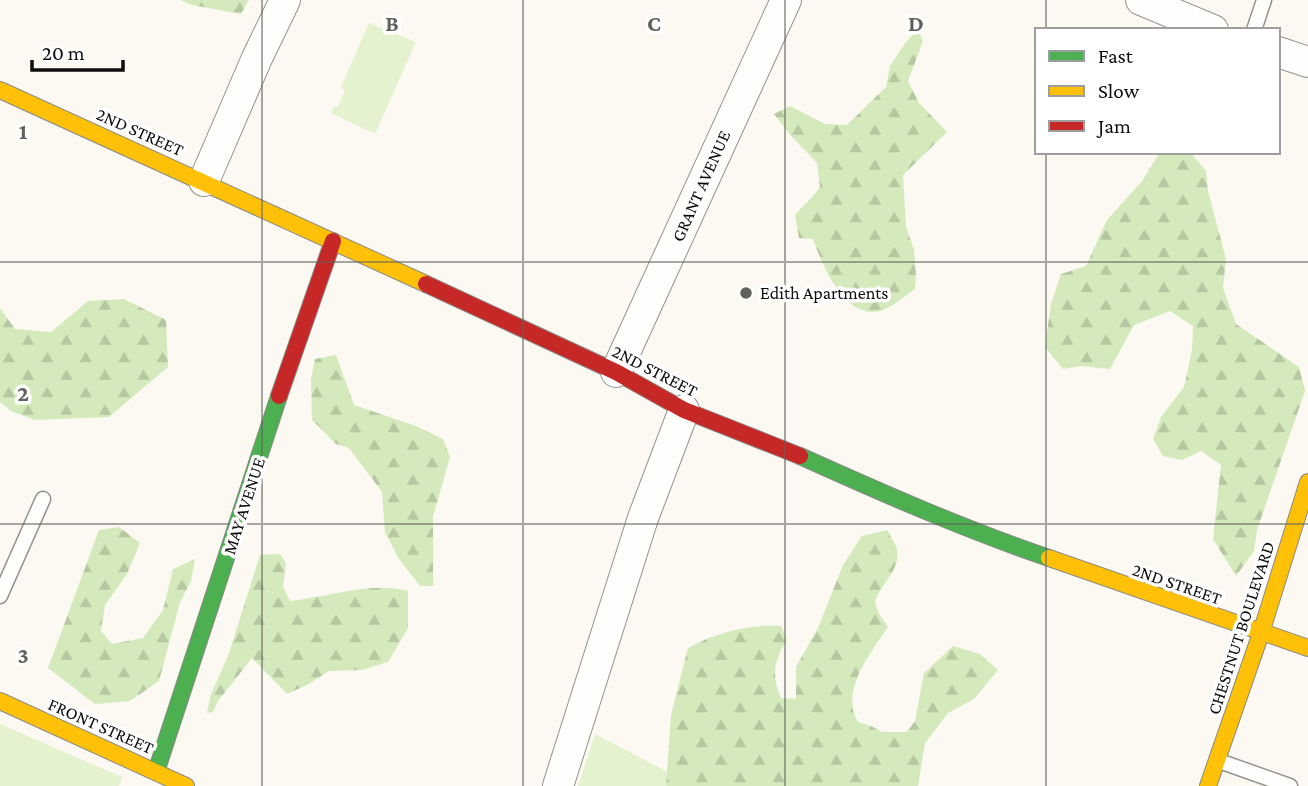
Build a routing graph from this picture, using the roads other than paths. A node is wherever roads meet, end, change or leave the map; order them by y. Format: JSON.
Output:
{"nodes":[{"id":1,"x":285,"y":0,"type":"edge"},
{"id":2,"x":786,"y":0,"type":"edge"},
{"id":3,"x":1141,"y":0,"type":"edge"},
{"id":4,"x":1264,"y":0,"type":"edge"},
{"id":5,"x":1208,"y":28,"type":"edge"},
{"id":6,"x":1255,"y":28,"type":"edge"},
{"id":7,"x":1280,"y":53,"type":"edge"},
{"id":8,"x":1308,"y":62,"type":"edge"},
{"id":9,"x":0,"y":90,"type":"edge"},
{"id":10,"x":204,"y":181,"type":"junction"},
{"id":11,"x":333,"y":241,"type":"junction"},
{"id":12,"x":616,"y":372,"type":"junction"},
{"id":13,"x":684,"y":410,"type":"junction"},
{"id":14,"x":1308,"y":482,"type":"edge"},
{"id":15,"x":43,"y":499,"type":"dead end"},
{"id":16,"x":0,"y":596,"type":"edge"},
{"id":17,"x":1261,"y":633,"type":"junction"},
{"id":18,"x":1308,"y":648,"type":"edge"},
{"id":19,"x":0,"y":701,"type":"edge"},
{"id":20,"x":1217,"y":761,"type":"junction"},
{"id":21,"x":156,"y":772,"type":"junction"},
{"id":22,"x":186,"y":786,"type":"edge"},
{"id":23,"x":558,"y":786,"type":"edge"},
{"id":24,"x":1208,"y":786,"type":"edge"},
{"id":25,"x":1290,"y":786,"type":"edge"}],
"edges":[{"from":1,"to":10,"type":"street"},
{"from":2,"to":12,"type":"street","name":"GRANT AVENUE"},
{"from":3,"to":5,"type":"street"},
{"from":4,"to":6,"type":"lane"},
{"from":7,"to":8,"type":"street"},
{"from":9,"to":10,"type":"main road","name":"2ND STREET"},
{"from":10,"to":11,"type":"main road","name":"2ND STREET"},
{"from":11,"to":12,"type":"main road","name":"2ND STREET"},
{"from":11,"to":21,"type":"main road","name":"MAY AVENUE"},
{"from":12,"to":13,"type":"main road","name":"2ND STREET"},
{"from":13,"to":17,"type":"main road","name":"2ND STREET"},
{"from":13,"to":23,"type":"street"},
{"from":14,"to":17,"type":"main road","name":"CHESTNUT BOULEVARD"},
{"from":15,"to":16,"type":"lane"},
{"from":17,"to":18,"type":"main road","name":"2ND STREET"},
{"from":17,"to":20,"type":"main road","name":"CHESTNUT BOULEVARD"},
{"from":19,"to":21,"type":"main road","name":"FRONT STREET"},
{"from":20,"to":24,"type":"main road","name":"CHESTNUT BOULEVARD"},
{"from":20,"to":25,"type":"lane"},
{"from":21,"to":22,"type":"main road","name":"FRONT STREET"}]}
